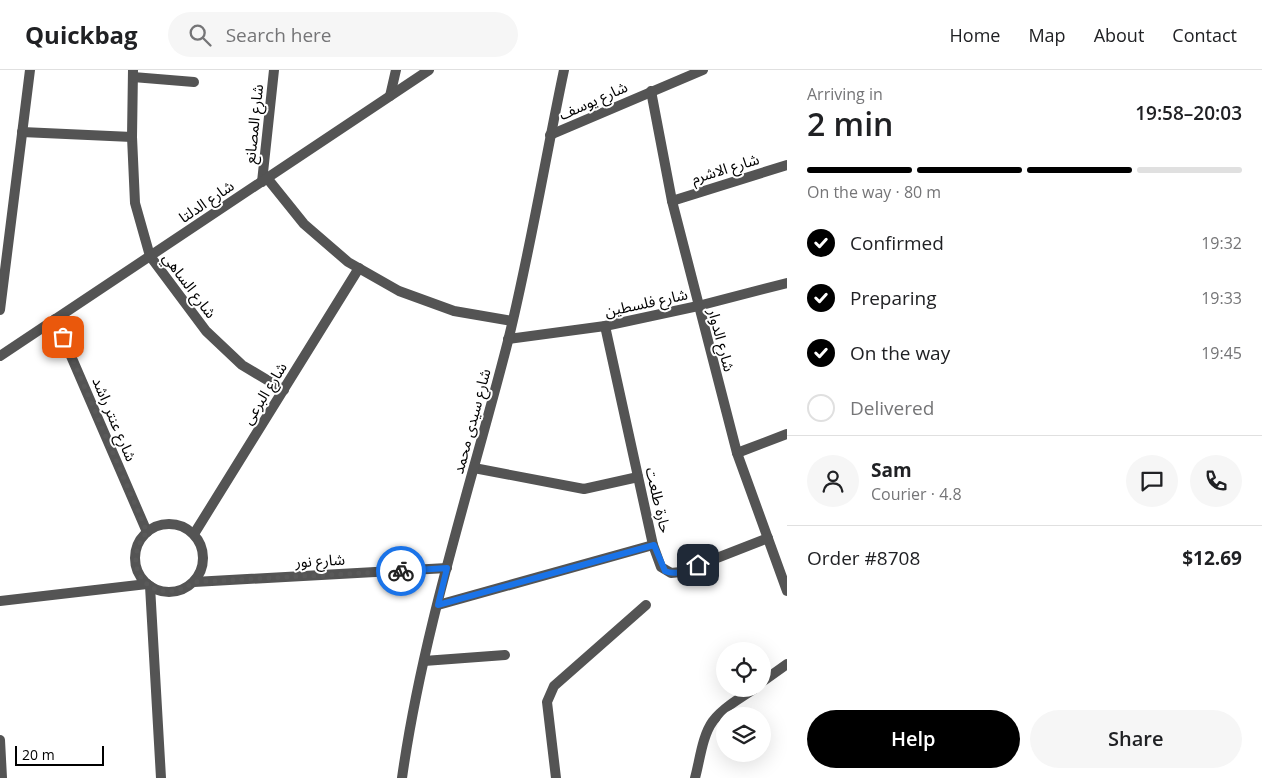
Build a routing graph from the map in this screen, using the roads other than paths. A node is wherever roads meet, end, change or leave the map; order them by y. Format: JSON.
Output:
{"nodes":[{"id":1,"x":30,"y":70,"type":"edge"},
{"id":2,"x":274,"y":70,"type":"edge"},
{"id":3,"x":396,"y":70,"type":"edge"},
{"id":4,"x":429,"y":70,"type":"edge"},
{"id":5,"x":564,"y":70,"type":"edge"},
{"id":6,"x":703,"y":70,"type":"edge"},
{"id":7,"x":133,"y":73,"type":"edge"},
{"id":8,"x":194,"y":82,"type":"dead end"},
{"id":9,"x":651,"y":91,"type":"junction"},
{"id":10,"x":390,"y":96,"type":"junction"},
{"id":11,"x":22,"y":132,"type":"junction"},
{"id":12,"x":550,"y":135,"type":"junction"},
{"id":13,"x":132,"y":137,"type":"junction"},
{"id":14,"x":787,"y":165,"type":"edge"},
{"id":15,"x":264,"y":180,"type":"junction"},
{"id":16,"x":672,"y":201,"type":"junction"},
{"id":17,"x":150,"y":256,"type":"junction"},
{"id":18,"x":359,"y":268,"type":"junction"},
{"id":19,"x":787,"y":283,"type":"edge"},
{"id":20,"x":698,"y":306,"type":"junction"},
{"id":21,"x":0,"y":310,"type":"edge"},
{"id":22,"x":55,"y":319,"type":"junction"},
{"id":23,"x":512,"y":321,"type":"junction"},
{"id":24,"x":605,"y":326,"type":"junction"},
{"id":25,"x":508,"y":339,"type":"junction"},
{"id":26,"x":0,"y":356,"type":"edge"},
{"id":27,"x":284,"y":390,"type":"junction"},
{"id":28,"x":787,"y":434,"type":"edge"},
{"id":29,"x":737,"y":453,"type":"junction"},
{"id":30,"x":474,"y":468,"type":"junction"},
{"id":31,"x":638,"y":477,"type":"junction"},
{"id":32,"x":147,"y":532,"type":"junction"},
{"id":33,"x":194,"y":534,"type":"junction"},
{"id":34,"x":768,"y":538,"type":"junction"},
{"id":35,"x":654,"y":545,"type":"junction"},
{"id":36,"x":447,"y":568,"type":"junction"},
{"id":37,"x":194,"y":582,"type":"junction"},
{"id":38,"x":148,"y":585,"type":"junction"},
{"id":39,"x":787,"y":590,"type":"edge"},
{"id":40,"x":0,"y":601,"type":"edge"},
{"id":41,"x":438,"y":605,"type":"junction"},
{"id":42,"x":646,"y":606,"type":"dead end"},
{"id":43,"x":505,"y":655,"type":"dead end"},
{"id":44,"x":424,"y":661,"type":"junction"},
{"id":45,"x":787,"y":664,"type":"edge"},
{"id":46,"x":771,"y":676,"type":"edge"},
{"id":47,"x":743,"y":697,"type":"edge"},
{"id":48,"x":0,"y":740,"type":"edge"},
{"id":49,"x":2,"y":778,"type":"edge"},
{"id":50,"x":161,"y":778,"type":"edge"},
{"id":51,"x":402,"y":778,"type":"edge"},
{"id":52,"x":556,"y":778,"type":"edge"},
{"id":53,"x":695,"y":778,"type":"edge"}],
"edges":[{"from":1,"to":11,"type":"street"},
{"from":2,"to":15,"type":"street","name":"شارع المصانع"},
{"from":3,"to":10,"type":"street"},
{"from":4,"to":10,"type":"street","name":"شارع الدلتا"},
{"from":5,"to":12,"type":"street","name":"شارع سيدى محمد"},
{"from":6,"to":9,"type":"street","name":"شارع يوسف"},
{"from":7,"to":8,"type":"street"},
{"from":7,"to":13,"type":"street","name":"شارع الساهي"},
{"from":9,"to":12,"type":"street","name":"شارع يوسف"},
{"from":9,"to":16,"type":"street","name":"شارع الدوار"},
{"from":10,"to":15,"type":"street","name":"شارع الدلتا"},
{"from":11,"to":13,"type":"street"},
{"from":11,"to":21,"type":"street"},
{"from":12,"to":23,"type":"street","name":"شارع سيدى محمد"},
{"from":13,"to":17,"type":"street","name":"شارع الساهي"},
{"from":14,"to":16,"type":"street","name":"شارع الاشرم"},
{"from":15,"to":17,"type":"street","name":"شارع الدلتا"},
{"from":15,"to":18,"type":"street"},
{"from":16,"to":20,"type":"street","name":"شارع الدوار"},
{"from":17,"to":22,"type":"street","name":"شارع الدلتا"},
{"from":17,"to":27,"type":"street","name":"شارع الساهي"},
{"from":18,"to":23,"type":"street"},
{"from":18,"to":27,"type":"street","name":"شارع البرعى"},
{"from":19,"to":20,"type":"street","name":"شارع فلسطين"},
{"from":20,"to":24,"type":"street","name":"شارع فلسطين"},
{"from":20,"to":29,"type":"street","name":"شارع الدوار"},
{"from":22,"to":26,"type":"street","name":"شارع الدلتا"},
{"from":22,"to":32,"type":"street","name":"شارع عنتر راشد"},
{"from":23,"to":25,"type":"street","name":"شارع سيدى محمد"},
{"from":24,"to":25,"type":"street","name":"شارع فلسطين"},
{"from":24,"to":31,"type":"street","name":"حارة طلعت"},
{"from":25,"to":30,"type":"street","name":"شارع سيدى محمد"},
{"from":27,"to":33,"type":"street","name":"شارع البرعى"},
{"from":28,"to":29,"type":"street"},
{"from":29,"to":34,"type":"street","name":"شارع الدوار"},
{"from":30,"to":31,"type":"street"},
{"from":30,"to":36,"type":"street","name":"شارع سيدى محمد"},
{"from":31,"to":35,"type":"street","name":"حارة طلعت"},
{"from":32,"to":33,"type":"street"},
{"from":32,"to":38,"type":"street"},
{"from":33,"to":37,"type":"street"},
{"from":34,"to":35,"type":"street","name":"حارة طلعت"},
{"from":34,"to":39,"type":"street","name":"شارع الدوار"},
{"from":35,"to":41,"type":"street"},
{"from":36,"to":37,"type":"street","name":"شارع نور"},
{"from":36,"to":41,"type":"street","name":"شارع سيدى محمد"},
{"from":37,"to":38,"type":"street"},
{"from":38,"to":40,"type":"street"},
{"from":38,"to":50,"type":"street"},
{"from":41,"to":44,"type":"street","name":"شارع سيدى محمد"},
{"from":42,"to":52,"type":"street"},
{"from":43,"to":44,"type":"street"},
{"from":44,"to":51,"type":"street","name":"شارع سيدى محمد"},
{"from":45,"to":46,"type":"street"},
{"from":47,"to":53,"type":"street"},
{"from":48,"to":49,"type":"street"}]}
